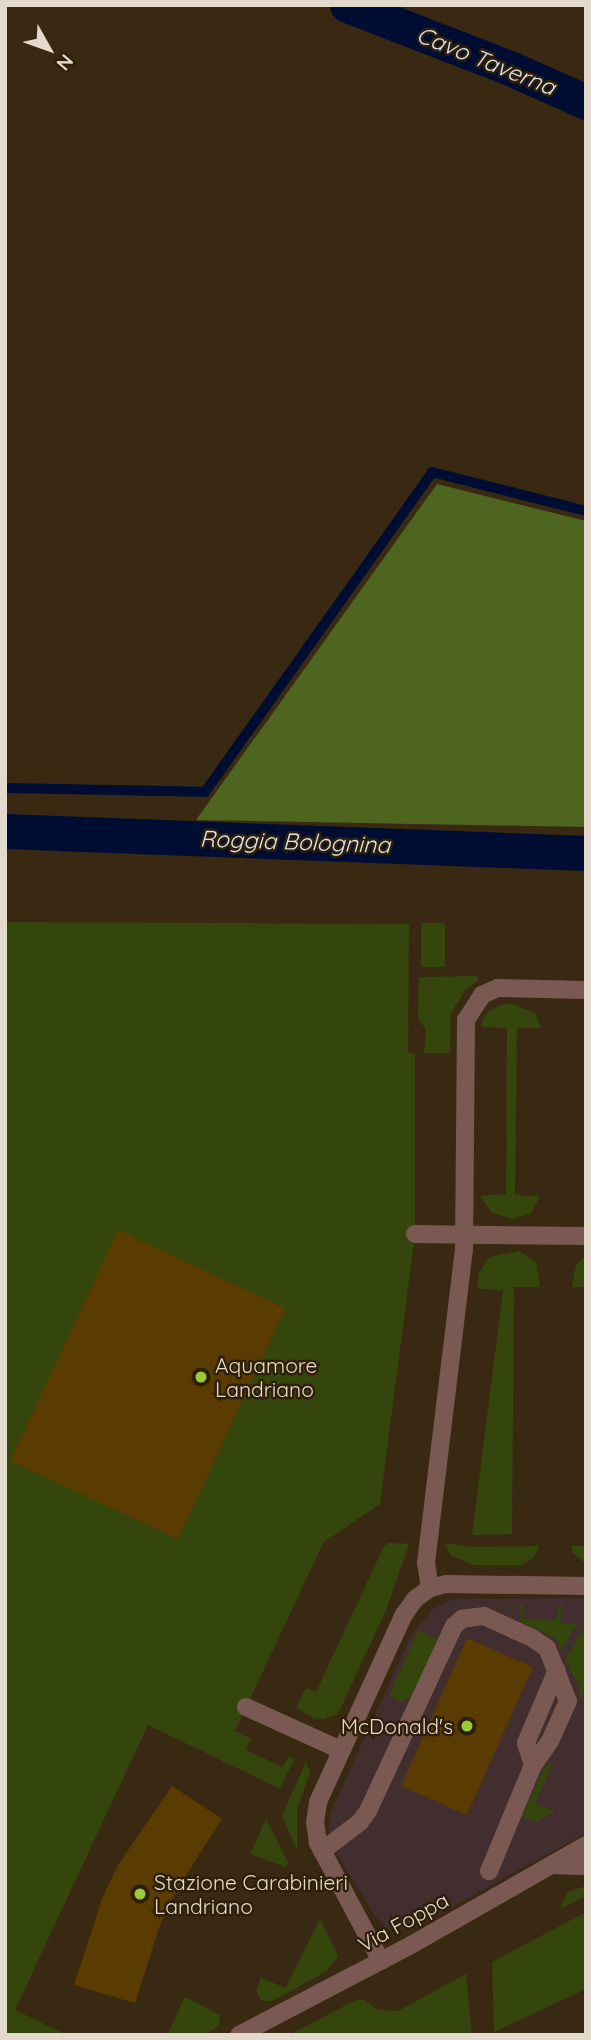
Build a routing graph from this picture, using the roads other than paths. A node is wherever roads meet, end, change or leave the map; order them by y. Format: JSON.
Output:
{"nodes":[{"id":1,"x":586,"y":990,"type":"edge"},
{"id":2,"x":415,"y":1234,"type":"dead end"},
{"id":3,"x":464,"y":1234,"type":"junction"},
{"id":4,"x":586,"y":1236,"type":"edge"},
{"id":5,"x":586,"y":1586,"type":"edge"},
{"id":6,"x":430,"y":1588,"type":"junction"},
{"id":7,"x":246,"y":1707,"type":"dead end"},
{"id":8,"x":341,"y":1750,"type":"junction"},
{"id":9,"x":586,"y":1845,"type":"edge"},
{"id":10,"x":322,"y":1851,"type":"junction"},
{"id":11,"x":552,"y":1865,"type":"junction"},
{"id":12,"x":586,"y":1866,"type":"edge"},
{"id":13,"x":489,"y":1871,"type":"dead end"},
{"id":14,"x":381,"y":1961,"type":"junction"},
{"id":15,"x":239,"y":2035,"type":"edge"}],
"edges":[{"from":1,"to":3,"type":"street"},
{"from":2,"to":3,"type":"street"},
{"from":3,"to":4,"type":"street"},
{"from":3,"to":6,"type":"street"},
{"from":5,"to":6,"type":"street"},
{"from":6,"to":8,"type":"street"},
{"from":7,"to":8,"type":"street"},
{"from":8,"to":10,"type":"street"},
{"from":9,"to":11,"type":"street","name":"Via Foppa"},
{"from":10,"to":13,"type":"street"},
{"from":10,"to":14,"type":"street"},
{"from":11,"to":12,"type":"street"},
{"from":11,"to":14,"type":"street","name":"Via Foppa"},
{"from":14,"to":15,"type":"street","name":"Via Foppa"}]}
